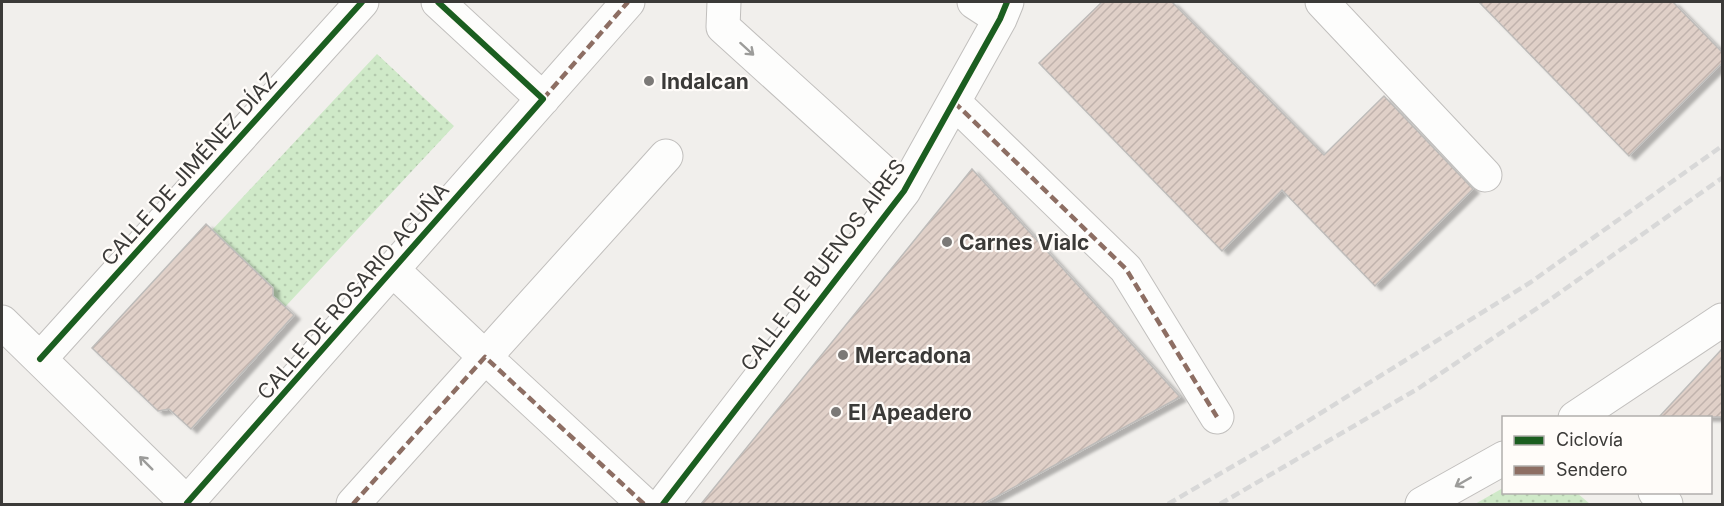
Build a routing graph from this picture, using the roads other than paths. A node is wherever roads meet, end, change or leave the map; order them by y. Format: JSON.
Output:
{"nodes":[{"id":1,"x":362,"y":2,"type":"edge"},
{"id":2,"x":438,"y":2,"type":"edge"},
{"id":3,"x":628,"y":2,"type":"edge"},
{"id":4,"x":724,"y":2,"type":"edge"},
{"id":5,"x":1322,"y":2,"type":"edge"},
{"id":6,"x":993,"y":7,"type":"edge"},
{"id":7,"x":543,"y":99,"type":"junction"},
{"id":8,"x":954,"y":102,"type":"junction"},
{"id":9,"x":666,"y":156,"type":"dead end"},
{"id":10,"x":1485,"y":175,"type":"dead end"},
{"id":11,"x":904,"y":191,"type":"junction"},
{"id":12,"x":393,"y":270,"type":"junction"},
{"id":13,"x":1722,"y":320,"type":"edge"},
{"id":14,"x":2,"y":322,"type":"edge"},
{"id":15,"x":485,"y":357,"type":"junction"},
{"id":16,"x":40,"y":359,"type":"junction"},
{"id":17,"x":1577,"y":416,"type":"edge"},
{"id":18,"x":1216,"y":417,"type":"dead end"},
{"id":19,"x":1502,"y":459,"type":"edge"},
{"id":20,"x":187,"y":504,"type":"edge"},
{"id":21,"x":353,"y":504,"type":"edge"},
{"id":22,"x":644,"y":504,"type":"edge"},
{"id":23,"x":663,"y":504,"type":"edge"},
{"id":24,"x":1422,"y":504,"type":"edge"}],
"edges":[{"from":1,"to":16,"type":"street","name":"CALLE DE JIMÉNEZ DÍAZ"},
{"from":2,"to":7,"type":"street"},
{"from":3,"to":7,"type":"street","name":"CALLE DE ROSARIO ACUÑA"},
{"from":4,"to":11,"type":"street","one_way":true},
{"from":5,"to":10,"type":"street"},
{"from":6,"to":8,"type":"street","name":"CALLE DE BUENOS AIRES"},
{"from":7,"to":12,"type":"street","name":"CALLE DE ROSARIO ACUÑA"},
{"from":8,"to":11,"type":"street","name":"CALLE DE BUENOS AIRES"},
{"from":8,"to":18,"type":"street"},
{"from":9,"to":15,"type":"street"},
{"from":11,"to":23,"type":"street","name":"CALLE DE BUENOS AIRES"},
{"from":12,"to":15,"type":"street"},
{"from":12,"to":20,"type":"street","name":"CALLE DE ROSARIO ACUÑA"},
{"from":13,"to":17,"type":"street"},
{"from":14,"to":16,"type":"street"},
{"from":15,"to":21,"type":"street"},
{"from":15,"to":22,"type":"street"},
{"from":20,"to":16,"type":"street","one_way":true},
{"from":19,"to":24,"type":"street","one_way":true}]}
